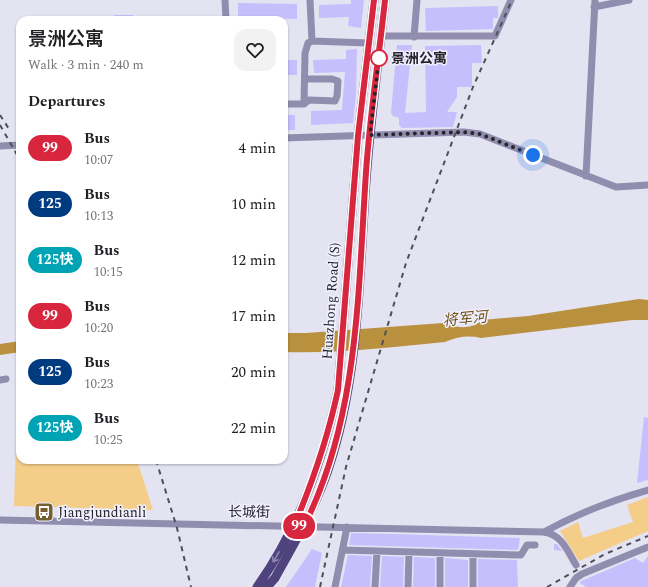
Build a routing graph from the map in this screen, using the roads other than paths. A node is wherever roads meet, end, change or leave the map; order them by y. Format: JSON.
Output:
{"nodes":[{"id":1,"x":225,"y":0,"type":"edge"},
{"id":2,"x":310,"y":0,"type":"edge"},
{"id":3,"x":374,"y":0,"type":"edge"},
{"id":4,"x":385,"y":0,"type":"edge"},
{"id":5,"x":417,"y":0,"type":"edge"},
{"id":6,"x":511,"y":0,"type":"edge"},
{"id":7,"x":629,"y":0,"type":"edge"},
{"id":8,"x":594,"y":4,"type":"edge"},
{"id":9,"x":226,"y":16,"type":"edge"},
{"id":10,"x":381,"y":36,"type":"junction"},
{"id":11,"x":414,"y":37,"type":"junction"},
{"id":12,"x":312,"y":41,"type":"junction"},
{"id":13,"x":368,"y":43,"type":"junction"},
{"id":14,"x":304,"y":79,"type":"junction"},
{"id":15,"x":288,"y":104,"type":"edge"},
{"id":16,"x":304,"y":104,"type":"junction"},
{"id":17,"x":370,"y":135,"type":"junction"},
{"id":18,"x":358,"y":136,"type":"junction"},
{"id":19,"x":288,"y":138,"type":"edge"},
{"id":20,"x":16,"y":145,"type":"edge"},
{"id":21,"x":0,"y":146,"type":"edge"},
{"id":22,"x":586,"y":176,"type":"junction"},
{"id":23,"x":648,"y":185,"type":"edge"},
{"id":24,"x":648,"y":490,"type":"edge"},
{"id":25,"x":0,"y":520,"type":"edge"},
{"id":26,"x":294,"y":526,"type":"junction"},
{"id":27,"x":304,"y":526,"type":"junction"},
{"id":28,"x":348,"y":527,"type":"junction"},
{"id":29,"x":544,"y":532,"type":"junction"},
{"id":30,"x":535,"y":545,"type":"dead end"},
{"id":31,"x":343,"y":550,"type":"junction"},
{"id":32,"x":646,"y":550,"type":"edge"},
{"id":33,"x":377,"y":551,"type":"junction"},
{"id":34,"x":410,"y":552,"type":"junction"},
{"id":35,"x":440,"y":553,"type":"junction"},
{"id":36,"x":473,"y":554,"type":"junction"},
{"id":37,"x":576,"y":565,"type":"dead end"},
{"id":38,"x":256,"y":587,"type":"edge"},
{"id":39,"x":267,"y":587,"type":"edge"},
{"id":40,"x":334,"y":587,"type":"edge"},
{"id":41,"x":375,"y":587,"type":"edge"},
{"id":42,"x":408,"y":587,"type":"edge"},
{"id":43,"x":440,"y":587,"type":"edge"},
{"id":44,"x":473,"y":587,"type":"edge"},
{"id":45,"x":570,"y":587,"type":"edge"}],
"edges":[{"from":1,"to":9,"type":"street"},
{"from":2,"to":12,"type":"street"},
{"from":3,"to":13,"type":"main road","name":"Huazhong Road (S)"},
{"from":4,"to":10,"type":"main road","name":"Huazhong Road (S)"},
{"from":5,"to":11,"type":"street"},
{"from":6,"to":11,"type":"street"},
{"from":7,"to":8,"type":"street"},
{"from":8,"to":22,"type":"street"},
{"from":10,"to":11,"type":"street"},
{"from":10,"to":17,"type":"main road","name":"Huazhong Road (S)"},
{"from":12,"to":13,"type":"street"},
{"from":12,"to":14,"type":"street"},
{"from":13,"to":18,"type":"main road","name":"Huazhong Road (S)"},
{"from":14,"to":16,"type":"street"},
{"from":14,"to":16,"type":"street"},
{"from":15,"to":16,"type":"street"},
{"from":17,"to":18,"type":"street"},
{"from":17,"to":22,"type":"street"},
{"from":17,"to":27,"type":"main road","name":"Huazhong Road (S)"},
{"from":18,"to":19,"type":"street"},
{"from":18,"to":26,"type":"main road","name":"Huazhong Road (S)"},
{"from":20,"to":21,"type":"street"},
{"from":22,"to":23,"type":"street"},
{"from":24,"to":29,"type":"street"},
{"from":25,"to":26,"type":"street","name":"长城街"},
{"from":26,"to":27,"type":"street","name":"长城街"},
{"from":26,"to":38,"type":"main road","name":"Huazhong Road (S)","one_way":true},
{"from":27,"to":28,"type":"street","name":"长城街"},
{"from":27,"to":39,"type":"main road","name":"Huazhong Road (S)"},
{"from":28,"to":29,"type":"street","name":"长城街"},
{"from":28,"to":31,"type":"street"},
{"from":29,"to":37,"type":"street"},
{"from":30,"to":36,"type":"street"},
{"from":31,"to":33,"type":"street"},
{"from":31,"to":40,"type":"street"},
{"from":32,"to":45,"type":"street"},
{"from":33,"to":34,"type":"street"},
{"from":33,"to":41,"type":"street"},
{"from":34,"to":35,"type":"street"},
{"from":34,"to":42,"type":"street"},
{"from":35,"to":36,"type":"street"},
{"from":35,"to":43,"type":"street"},
{"from":36,"to":44,"type":"street"}]}
